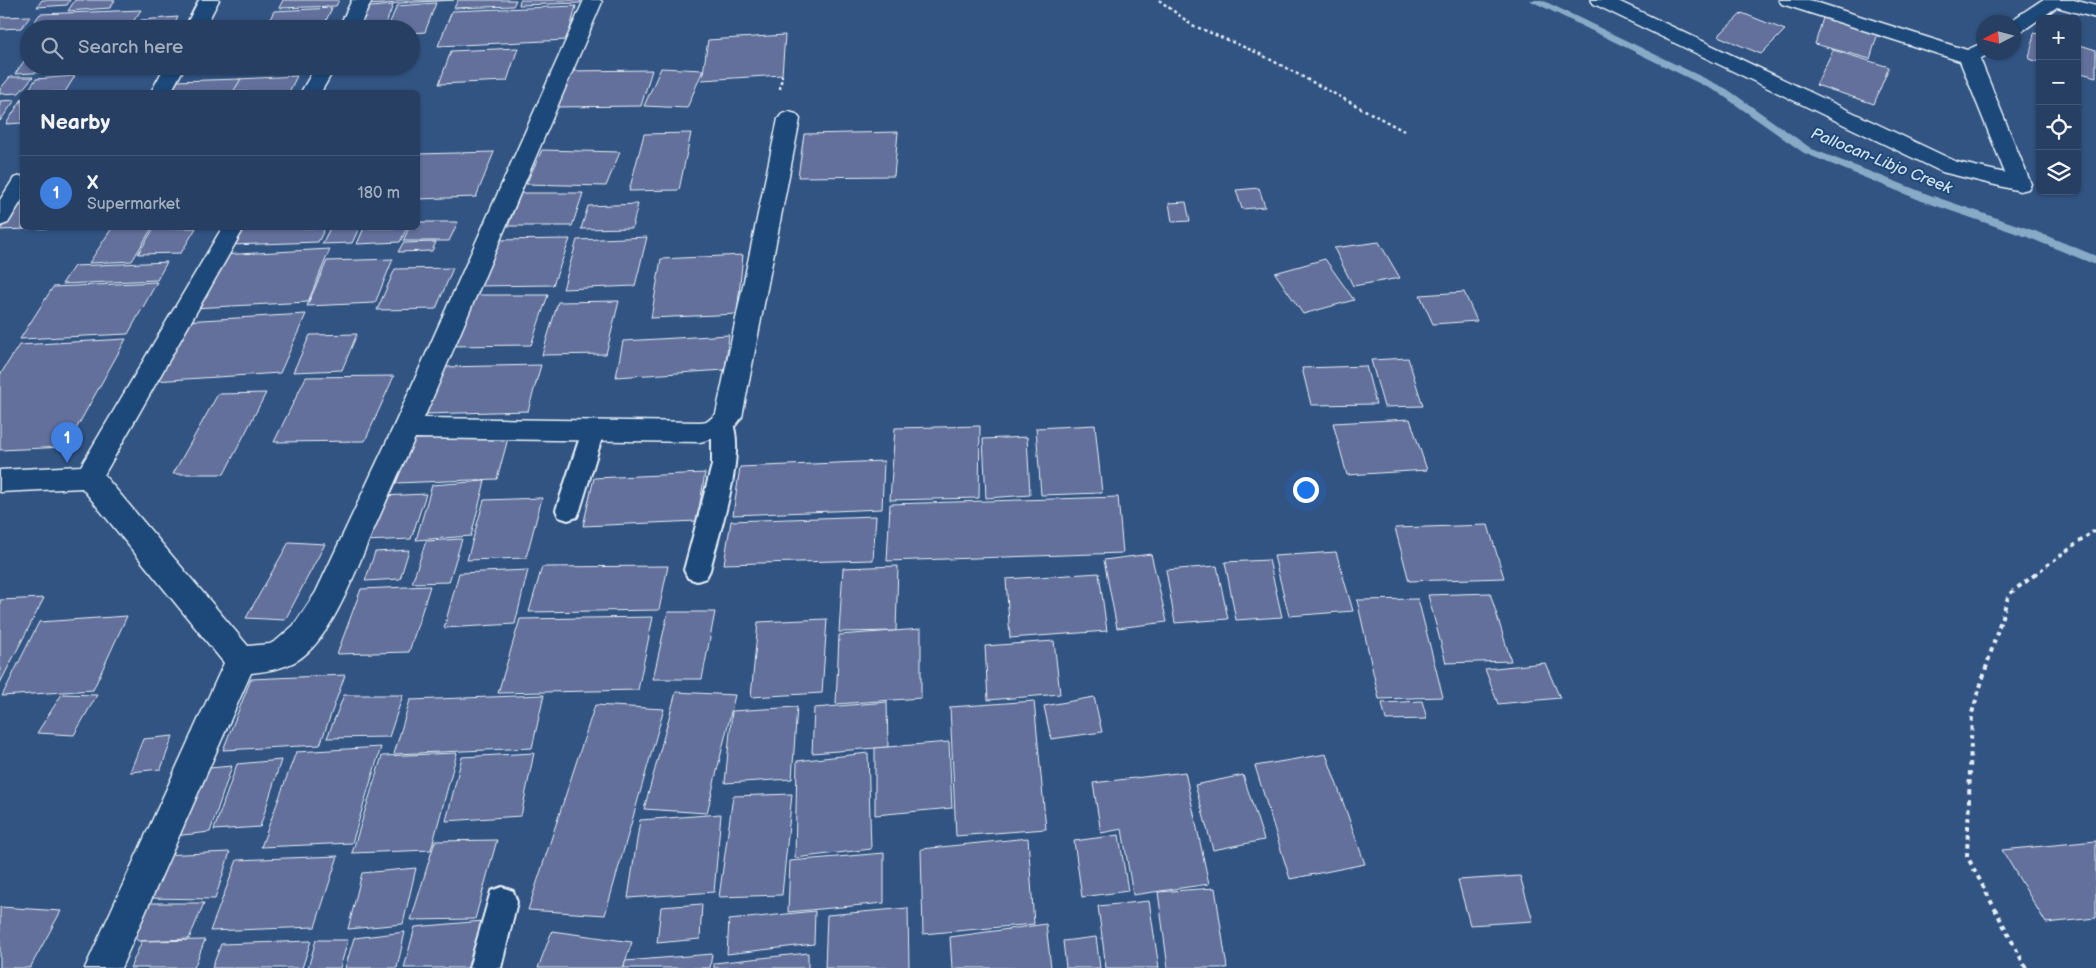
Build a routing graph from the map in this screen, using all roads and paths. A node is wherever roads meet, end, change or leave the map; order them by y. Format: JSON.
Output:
{"nodes":[{"id":1,"x":209,"y":0,"type":"edge"},
{"id":2,"x":362,"y":0,"type":"edge"},
{"id":3,"x":1159,"y":0,"type":"edge"},
{"id":4,"x":1601,"y":0,"type":"edge"},
{"id":5,"x":1789,"y":0,"type":"edge"},
{"id":6,"x":2055,"y":0,"type":"edge"},
{"id":7,"x":592,"y":2,"type":"dead end"},
{"id":8,"x":2096,"y":12,"type":"edge"},
{"id":9,"x":199,"y":20,"type":"edge"},
{"id":10,"x":352,"y":20,"type":"edge"},
{"id":11,"x":2021,"y":23,"type":"edge"},
{"id":12,"x":1976,"y":53,"type":"edge"},
{"id":13,"x":1978,"y":60,"type":"edge"},
{"id":14,"x":170,"y":75,"type":"edge"},
{"id":15,"x":321,"y":75,"type":"edge"},
{"id":16,"x":162,"y":90,"type":"edge"},
{"id":17,"x":312,"y":90,"type":"edge"},
{"id":18,"x":789,"y":119,"type":"dead end"},
{"id":19,"x":1404,"y":131,"type":"dead end"},
{"id":20,"x":20,"y":185,"type":"edge"},
{"id":21,"x":0,"y":218,"type":"edge"},
{"id":22,"x":232,"y":230,"type":"edge"},
{"id":23,"x":723,"y":426,"type":"junction"},
{"id":24,"x":406,"y":428,"type":"junction"},
{"id":25,"x":593,"y":431,"type":"junction"},
{"id":26,"x":89,"y":477,"type":"junction"},
{"id":27,"x":0,"y":481,"type":"edge"},
{"id":28,"x":568,"y":510,"type":"dead end"},
{"id":29,"x":2096,"y":532,"type":"edge"},
{"id":30,"x":697,"y":570,"type":"dead end"},
{"id":31,"x":241,"y":660,"type":"junction"},
{"id":32,"x":502,"y":902,"type":"dead end"},
{"id":33,"x":103,"y":968,"type":"edge"},
{"id":34,"x":485,"y":968,"type":"edge"},
{"id":35,"x":2026,"y":968,"type":"edge"}],
"edges":[{"from":1,"to":9,"type":"street"},
{"from":2,"to":10,"type":"street"},
{"from":3,"to":19,"type":"path"},
{"from":4,"to":13,"type":"street"},
{"from":5,"to":12,"type":"street"},
{"from":6,"to":8,"type":"street"},
{"from":6,"to":11,"type":"street"},
{"from":7,"to":24,"type":"street"},
{"from":14,"to":16,"type":"street"},
{"from":15,"to":17,"type":"street"},
{"from":18,"to":23,"type":"street"},
{"from":20,"to":21,"type":"street"},
{"from":22,"to":26,"type":"street"},
{"from":23,"to":25,"type":"street"},
{"from":23,"to":30,"type":"lane"},
{"from":24,"to":25,"type":"street"},
{"from":24,"to":31,"type":"street"},
{"from":25,"to":28,"type":"lane"},
{"from":26,"to":27,"type":"street"},
{"from":26,"to":31,"type":"street"},
{"from":29,"to":35,"type":"path"},
{"from":31,"to":33,"type":"street"},
{"from":32,"to":34,"type":"lane"}]}
